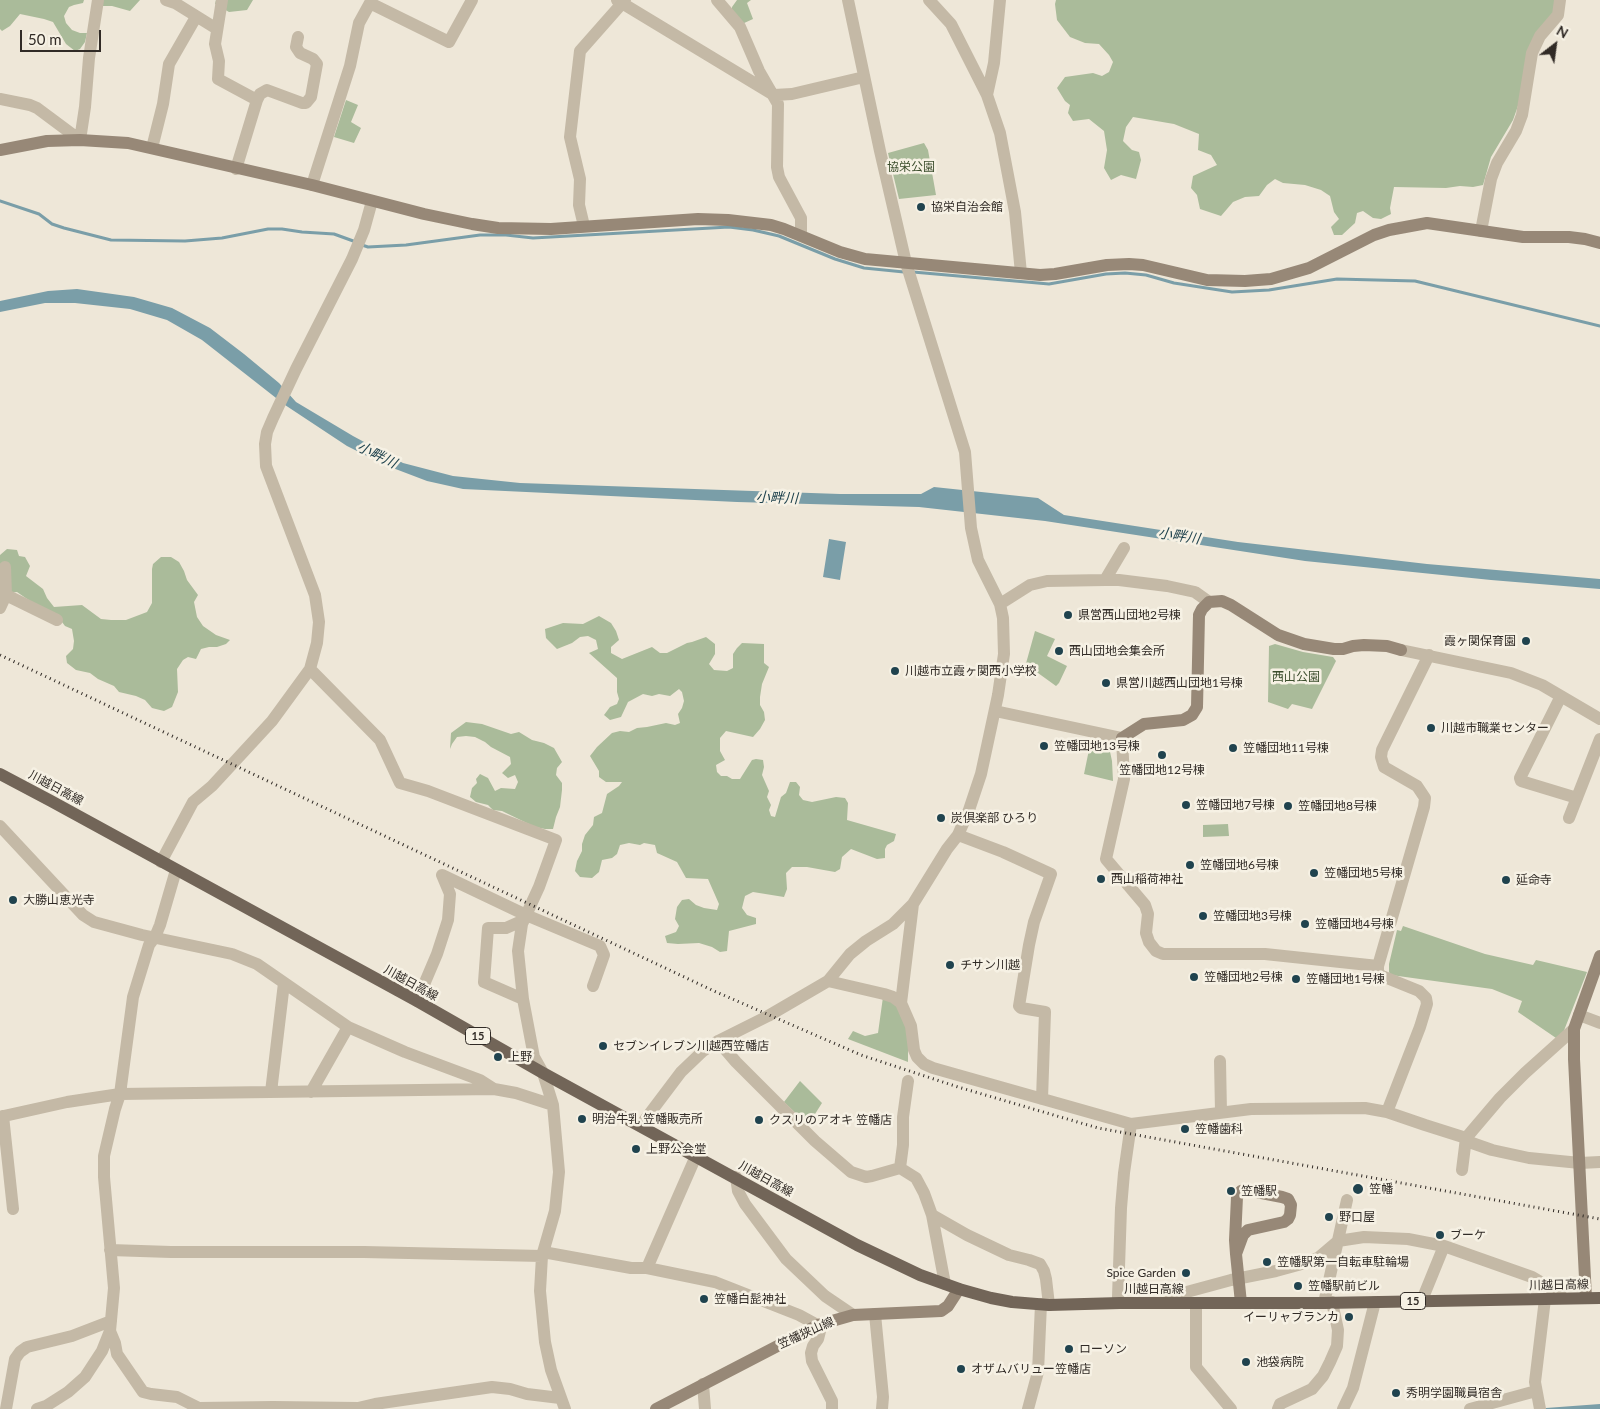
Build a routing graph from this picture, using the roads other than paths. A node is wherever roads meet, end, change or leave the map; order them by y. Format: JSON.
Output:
{"nodes":[{"id":1,"x":98,"y":0,"type":"edge"},
{"id":2,"x":166,"y":0,"type":"edge"},
{"id":3,"x":222,"y":0,"type":"edge"},
{"id":4,"x":472,"y":0,"type":"edge"},
{"id":5,"x":848,"y":0,"type":"edge"},
{"id":6,"x":929,"y":0,"type":"edge"},
{"id":7,"x":1000,"y":0,"type":"edge"},
{"id":8,"x":1560,"y":0,"type":"edge"},
{"id":9,"x":621,"y":1,"type":"edge"},
{"id":10,"x":725,"y":3,"type":"edge"},
{"id":11,"x":196,"y":17,"type":"junction"},
{"id":12,"x":217,"y":29,"type":"junction"},
{"id":13,"x":298,"y":37,"type":"dead end"},
{"id":14,"x":864,"y":77,"type":"junction"},
{"id":15,"x":774,"y":95,"type":"junction"},
{"id":16,"x":987,"y":95,"type":"junction"},
{"id":17,"x":0,"y":99,"type":"edge"},
{"id":18,"x":257,"y":100,"type":"junction"},
{"id":19,"x":80,"y":140,"type":"junction"},
{"id":20,"x":152,"y":148,"type":"junction"},
{"id":21,"x":0,"y":150,"type":"edge"},
{"id":22,"x":236,"y":169,"type":"junction"},
{"id":23,"x":312,"y":185,"type":"junction"},
{"id":24,"x":372,"y":201,"type":"junction"},
{"id":25,"x":584,"y":226,"type":"junction"},
{"id":26,"x":1481,"y":231,"type":"junction"},
{"id":27,"x":802,"y":235,"type":"junction"},
{"id":28,"x":1600,"y":243,"type":"edge"},
{"id":29,"x":906,"y":263,"type":"junction"},
{"id":30,"x":1021,"y":273,"type":"junction"},
{"id":31,"x":1124,"y":548,"type":"dead end"},
{"id":32,"x":5,"y":567,"type":"dead end"},
{"id":33,"x":1105,"y":580,"type":"junction"},
{"id":34,"x":6,"y":595,"type":"junction"},
{"id":35,"x":1209,"y":602,"type":"junction"},
{"id":36,"x":1000,"y":604,"type":"junction"},
{"id":37,"x":0,"y":608,"type":"edge"},
{"id":38,"x":57,"y":620,"type":"dead end"},
{"id":39,"x":1429,"y":655,"type":"junction"},
{"id":40,"x":310,"y":669,"type":"junction"},
{"id":41,"x":1561,"y":696,"type":"junction"},
{"id":42,"x":995,"y":711,"type":"junction"},
{"id":43,"x":1600,"y":719,"type":"edge"},
{"id":44,"x":1122,"y":738,"type":"junction"},
{"id":45,"x":1600,"y":739,"type":"edge"},
{"id":46,"x":0,"y":774,"type":"edge"},
{"id":47,"x":1577,"y":798,"type":"junction"},
{"id":48,"x":1569,"y":818,"type":"dead end"},
{"id":49,"x":0,"y":826,"type":"edge"},
{"id":50,"x":958,"y":836,"type":"junction"},
{"id":51,"x":161,"y":862,"type":"junction"},
{"id":52,"x":176,"y":870,"type":"junction"},
{"id":53,"x":913,"y":904,"type":"junction"},
{"id":54,"x":525,"y":918,"type":"junction"},
{"id":55,"x":155,"y":937,"type":"junction"},
{"id":56,"x":1600,"y":956,"type":"edge"},
{"id":57,"x":1378,"y":966,"type":"junction"},
{"id":58,"x":828,"y":981,"type":"junction"},
{"id":59,"x":284,"y":983,"type":"junction"},
{"id":60,"x":593,"y":986,"type":"dead end"},
{"id":61,"x":523,"y":999,"type":"junction"},
{"id":62,"x":417,"y":1001,"type":"junction"},
{"id":63,"x":901,"y":1003,"type":"junction"},
{"id":64,"x":1579,"y":1015,"type":"junction"},
{"id":65,"x":1600,"y":1022,"type":"edge"},
{"id":66,"x":348,"y":1027,"type":"junction"},
{"id":67,"x":1574,"y":1029,"type":"junction"},
{"id":68,"x":718,"y":1041,"type":"junction"},
{"id":69,"x":1220,"y":1061,"type":"dead end"},
{"id":70,"x":543,"y":1072,"type":"junction"},
{"id":71,"x":908,"y":1081,"type":"dead end"},
{"id":72,"x":494,"y":1089,"type":"junction"},
{"id":73,"x":271,"y":1092,"type":"junction"},
{"id":74,"x":311,"y":1092,"type":"junction"},
{"id":75,"x":120,"y":1094,"type":"junction"},
{"id":76,"x":1042,"y":1099,"type":"junction"},
{"id":77,"x":553,"y":1105,"type":"junction"},
{"id":78,"x":1221,"y":1112,"type":"junction"},
{"id":79,"x":1387,"y":1112,"type":"junction"},
{"id":80,"x":2,"y":1117,"type":"edge"},
{"id":81,"x":1131,"y":1124,"type":"junction"},
{"id":82,"x":641,"y":1125,"type":"junction"},
{"id":83,"x":1466,"y":1138,"type":"junction"},
{"id":84,"x":696,"y":1156,"type":"junction"},
{"id":85,"x":1600,"y":1162,"type":"edge"},
{"id":86,"x":1580,"y":1163,"type":"junction"},
{"id":87,"x":900,"y":1168,"type":"junction"},
{"id":88,"x":1462,"y":1170,"type":"dead end"},
{"id":89,"x":736,"y":1177,"type":"junction"},
{"id":90,"x":1347,"y":1200,"type":"dead end"},
{"id":91,"x":13,"y":1209,"type":"dead end"},
{"id":92,"x":932,"y":1215,"type":"junction"},
{"id":93,"x":1338,"y":1241,"type":"junction"},
{"id":94,"x":1444,"y":1246,"type":"junction"},
{"id":95,"x":110,"y":1250,"type":"junction"},
{"id":96,"x":543,"y":1254,"type":"junction"},
{"id":97,"x":1236,"y":1254,"type":"junction"},
{"id":98,"x":647,"y":1268,"type":"junction"},
{"id":99,"x":1238,"y":1278,"type":"junction"},
{"id":100,"x":945,"y":1284,"type":"junction"},
{"id":101,"x":959,"y":1289,"type":"junction"},
{"id":102,"x":1565,"y":1298,"type":"junction"},
{"id":103,"x":1586,"y":1298,"type":"junction"},
{"id":104,"x":1600,"y":1298,"type":"edge"},
{"id":105,"x":1545,"y":1299,"type":"junction"},
{"id":106,"x":1422,"y":1300,"type":"junction"},
{"id":107,"x":1375,"y":1302,"type":"junction"},
{"id":108,"x":1120,"y":1303,"type":"junction"},
{"id":109,"x":1166,"y":1303,"type":"junction"},
{"id":110,"x":1196,"y":1303,"type":"junction"},
{"id":111,"x":1240,"y":1303,"type":"junction"},
{"id":112,"x":1328,"y":1303,"type":"junction"},
{"id":113,"x":1045,"y":1304,"type":"junction"},
{"id":114,"x":875,"y":1314,"type":"junction"},
{"id":115,"x":853,"y":1315,"type":"junction"},
{"id":116,"x":818,"y":1325,"type":"junction"},
{"id":117,"x":111,"y":1326,"type":"junction"},
{"id":118,"x":703,"y":1384,"type":"junction"},
{"id":119,"x":1536,"y":1391,"type":"junction"},
{"id":120,"x":562,"y":1404,"type":"edge"},
{"id":121,"x":6,"y":1409,"type":"edge"},
{"id":122,"x":37,"y":1409,"type":"edge"},
{"id":123,"x":656,"y":1409,"type":"edge"},
{"id":124,"x":705,"y":1409,"type":"edge"},
{"id":125,"x":832,"y":1409,"type":"edge"},
{"id":126,"x":882,"y":1409,"type":"edge"},
{"id":127,"x":1028,"y":1409,"type":"edge"},
{"id":128,"x":1231,"y":1409,"type":"edge"},
{"id":129,"x":1278,"y":1409,"type":"edge"},
{"id":130,"x":1343,"y":1409,"type":"edge"},
{"id":131,"x":1470,"y":1409,"type":"edge"},
{"id":132,"x":1540,"y":1409,"type":"edge"}],
"edges":[{"from":1,"to":19,"type":"street"},
{"from":2,"to":11,"type":"street"},
{"from":3,"to":12,"type":"street"},
{"from":4,"to":23,"type":"street"},
{"from":5,"to":14,"type":"street"},
{"from":6,"to":16,"type":"street"},
{"from":7,"to":16,"type":"street"},
{"from":8,"to":26,"type":"street"},
{"from":9,"to":15,"type":"street"},
{"from":9,"to":25,"type":"street"},
{"from":10,"to":15,"type":"street"},
{"from":11,"to":12,"type":"street"},
{"from":11,"to":20,"type":"street"},
{"from":12,"to":18,"type":"street"},
{"from":13,"to":18,"type":"street"},
{"from":14,"to":15,"type":"street"},
{"from":14,"to":29,"type":"street"},
{"from":15,"to":27,"type":"street"},
{"from":16,"to":30,"type":"street"},
{"from":17,"to":19,"type":"street"},
{"from":18,"to":22,"type":"street"},
{"from":19,"to":20,"type":"street"},
{"from":19,"to":21,"type":"street"},
{"from":20,"to":22,"type":"street"},
{"from":22,"to":23,"type":"street"},
{"from":23,"to":24,"type":"street"},
{"from":24,"to":25,"type":"street"},
{"from":24,"to":40,"type":"street"},
{"from":25,"to":27,"type":"street"},
{"from":26,"to":28,"type":"street"},
{"from":26,"to":30,"type":"street"},
{"from":27,"to":29,"type":"street"},
{"from":29,"to":30,"type":"street"},
{"from":29,"to":36,"type":"street"},
{"from":31,"to":33,"type":"street"},
{"from":32,"to":34,"type":"street"},
{"from":33,"to":35,"type":"street"},
{"from":33,"to":36,"type":"street"},
{"from":34,"to":37,"type":"street"},
{"from":34,"to":38,"type":"street"},
{"from":35,"to":39,"type":"street"},
{"from":35,"to":44,"type":"street"},
{"from":36,"to":42,"type":"street"},
{"from":39,"to":41,"type":"street"},
{"from":39,"to":57,"type":"street"},
{"from":40,"to":51,"type":"street"},
{"from":40,"to":54,"type":"street"},
{"from":41,"to":43,"type":"street"},
{"from":41,"to":47,"type":"street"},
{"from":42,"to":44,"type":"street"},
{"from":42,"to":50,"type":"street"},
{"from":44,"to":57,"type":"street"},
{"from":45,"to":47,"type":"street"},
{"from":46,"to":51,"type":"main road","name":"川越日高線","number":"15"},
{"from":47,"to":48,"type":"street"},
{"from":49,"to":55,"type":"street"},
{"from":50,"to":53,"type":"street"},
{"from":50,"to":76,"type":"street"},
{"from":51,"to":52,"type":"main road","name":"川越日高線","number":"15"},
{"from":52,"to":55,"type":"street"},
{"from":52,"to":62,"type":"main road","name":"川越日高線","number":"15"},
{"from":53,"to":58,"type":"street"},
{"from":53,"to":63,"type":"street"},
{"from":54,"to":60,"type":"street"},
{"from":54,"to":61,"type":"street"},
{"from":54,"to":61,"type":"street"},
{"from":54,"to":62,"type":"street"},
{"from":55,"to":59,"type":"street"},
{"from":55,"to":75,"type":"street"},
{"from":56,"to":64,"type":"street"},
{"from":57,"to":79,"type":"street"},
{"from":58,"to":63,"type":"street"},
{"from":58,"to":68,"type":"street"},
{"from":59,"to":66,"type":"street"},
{"from":59,"to":73,"type":"street"},
{"from":61,"to":70,"type":"street"},
{"from":62,"to":70,"type":"main road","name":"川越日高線","number":"15"},
{"from":63,"to":76,"type":"street"},
{"from":64,"to":65,"type":"street"},
{"from":64,"to":67,"type":"street"},
{"from":66,"to":72,"type":"street"},
{"from":66,"to":74,"type":"street"},
{"from":67,"to":83,"type":"street"},
{"from":67,"to":86,"type":"street"},
{"from":68,"to":82,"type":"street"},
{"from":68,"to":87,"type":"street"},
{"from":69,"to":78,"type":"street"},
{"from":70,"to":77,"type":"street"},
{"from":70,"to":82,"type":"main road","name":"川越日高線","number":"15"},
{"from":71,"to":87,"type":"street"},
{"from":72,"to":74,"type":"street"},
{"from":72,"to":77,"type":"street"},
{"from":73,"to":74,"type":"street"},
{"from":73,"to":75,"type":"street"},
{"from":75,"to":80,"type":"street"},
{"from":75,"to":95,"type":"street"},
{"from":76,"to":81,"type":"street"},
{"from":77,"to":96,"type":"street"},
{"from":78,"to":79,"type":"street"},
{"from":78,"to":81,"type":"street"},
{"from":79,"to":83,"type":"street"},
{"from":80,"to":91,"type":"street"},
{"from":81,"to":108,"type":"street"},
{"from":82,"to":84,"type":"main road","name":"川越日高線","number":"15"},
{"from":83,"to":86,"type":"street"},
{"from":83,"to":88,"type":"street"},
{"from":84,"to":89,"type":"main road","name":"川越日高線","number":"15"},
{"from":84,"to":98,"type":"street"},
{"from":85,"to":86,"type":"street"},
{"from":86,"to":103,"type":"street"},
{"from":87,"to":92,"type":"street"},
{"from":89,"to":100,"type":"main road","name":"川越日高線","number":"15"},
{"from":89,"to":115,"type":"street"},
{"from":90,"to":93,"type":"street"},
{"from":92,"to":100,"type":"street"},
{"from":92,"to":113,"type":"street"},
{"from":93,"to":94,"type":"street"},
{"from":93,"to":99,"type":"street"},
{"from":93,"to":112,"type":"street"},
{"from":94,"to":102,"type":"street"},
{"from":94,"to":106,"type":"street"},
{"from":95,"to":96,"type":"street"},
{"from":95,"to":117,"type":"street"},
{"from":96,"to":98,"type":"street"},
{"from":96,"to":120,"type":"street"},
{"from":97,"to":97,"type":"street"},
{"from":97,"to":99,"type":"street"},
{"from":98,"to":116,"type":"street"},
{"from":99,"to":109,"type":"street"},
{"from":99,"to":111,"type":"street"},
{"from":100,"to":101,"type":"main road","name":"川越日高線","number":"15"},
{"from":101,"to":113,"type":"main road","name":"川越日高線","number":"15"},
{"from":101,"to":114,"type":"street","name":"笠幡狭山線"},
{"from":102,"to":103,"type":"main road","name":"川越日高線","number":"15"},
{"from":102,"to":105,"type":"main road","name":"川越日高線","number":"15"},
{"from":103,"to":104,"type":"main road","name":"川越日高線","number":"15"},
{"from":105,"to":106,"type":"main road","name":"川越日高線","number":"15"},
{"from":105,"to":119,"type":"street"},
{"from":106,"to":107,"type":"main road","name":"川越日高線","number":"15"},
{"from":107,"to":112,"type":"main road","name":"川越日高線","number":"15"},
{"from":107,"to":130,"type":"street"},
{"from":108,"to":109,"type":"main road","name":"川越日高線","number":"15"},
{"from":108,"to":113,"type":"main road","name":"川越日高線","number":"15"},
{"from":109,"to":110,"type":"main road","name":"川越日高線","number":"15"},
{"from":110,"to":111,"type":"main road","name":"川越日高線","number":"15"},
{"from":110,"to":128,"type":"street"},
{"from":111,"to":112,"type":"main road","name":"川越日高線","number":"15"},
{"from":112,"to":129,"type":"street"},
{"from":113,"to":127,"type":"street"},
{"from":114,"to":115,"type":"street","name":"笠幡狭山線"},
{"from":114,"to":126,"type":"street"},
{"from":115,"to":116,"type":"street","name":"笠幡狭山線"},
{"from":116,"to":118,"type":"street","name":"笠幡狭山線"},
{"from":116,"to":125,"type":"street"},
{"from":117,"to":120,"type":"street"},
{"from":117,"to":121,"type":"street"},
{"from":117,"to":122,"type":"street"},
{"from":118,"to":123,"type":"street","name":"笠幡狭山線"},
{"from":118,"to":124,"type":"street"},
{"from":119,"to":131,"type":"street"},
{"from":119,"to":132,"type":"street"}]}
